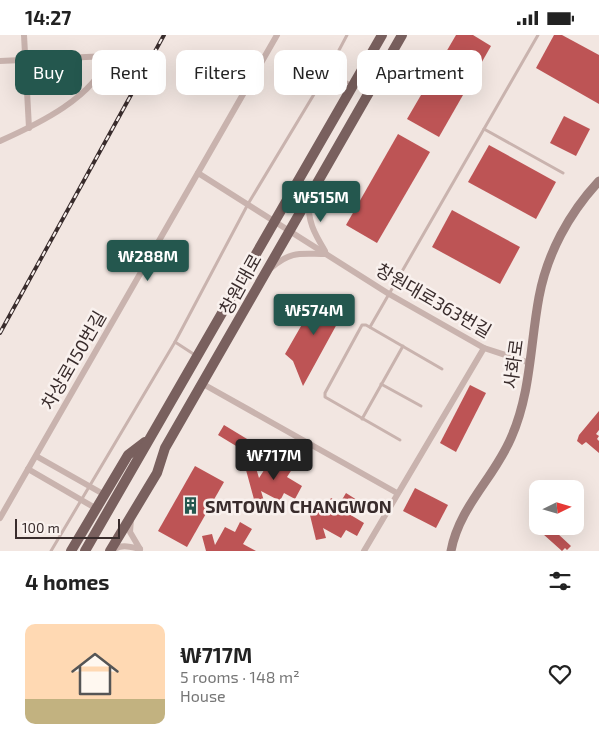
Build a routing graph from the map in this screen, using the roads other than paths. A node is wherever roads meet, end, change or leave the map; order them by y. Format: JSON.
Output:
{"nodes":[{"id":1,"x":24,"y":35,"type":"edge"},
{"id":2,"x":277,"y":35,"type":"edge"},
{"id":3,"x":348,"y":35,"type":"edge"},
{"id":4,"x":382,"y":35,"type":"edge"},
{"id":5,"x":402,"y":35,"type":"edge"},
{"id":6,"x":538,"y":35,"type":"edge"},
{"id":7,"x":24,"y":50,"type":"edge"},
{"id":8,"x":340,"y":50,"type":"edge"},
{"id":9,"x":82,"y":57,"type":"edge"},
{"id":10,"x":15,"y":60,"type":"edge"},
{"id":11,"x":0,"y":61,"type":"edge"},
{"id":12,"x":347,"y":82,"type":"edge"},
{"id":13,"x":353,"y":86,"type":"junction"},
{"id":14,"x":82,"y":91,"type":"edge"},
{"id":15,"x":27,"y":95,"type":"edge"},
{"id":16,"x":78,"y":95,"type":"edge"},
{"id":17,"x":314,"y":95,"type":"edge"},
{"id":18,"x":29,"y":128,"type":"junction"},
{"id":19,"x":484,"y":129,"type":"junction"},
{"id":20,"x":0,"y":141,"type":"edge"},
{"id":21,"x":198,"y":173,"type":"junction"},
{"id":22,"x":563,"y":173,"type":"dead end"},
{"id":23,"x":599,"y":181,"type":"edge"},
{"id":24,"x":310,"y":193,"type":"junction"},
{"id":25,"x":248,"y":204,"type":"junction"},
{"id":26,"x":276,"y":221,"type":"junction"},
{"id":27,"x":289,"y":230,"type":"junction"},
{"id":28,"x":327,"y":254,"type":"junction"},
{"id":29,"x":264,"y":274,"type":"junction"},
{"id":30,"x":389,"y":294,"type":"junction"},
{"id":31,"x":370,"y":327,"type":"junction"},
{"id":32,"x":175,"y":342,"type":"junction"},
{"id":33,"x":403,"y":346,"type":"junction"},
{"id":34,"x":484,"y":348,"type":"junction"},
{"id":35,"x":198,"y":357,"type":"junction"},
{"id":36,"x":530,"y":363,"type":"junction"},
{"id":37,"x":442,"y":369,"type":"dead end"},
{"id":38,"x":203,"y":384,"type":"junction"},
{"id":39,"x":382,"y":385,"type":"junction"},
{"id":40,"x":421,"y":407,"type":"dead end"},
{"id":41,"x":362,"y":419,"type":"junction"},
{"id":42,"x":150,"y":438,"type":"junction"},
{"id":43,"x":400,"y":440,"type":"dead end"},
{"id":44,"x":164,"y":449,"type":"junction"},
{"id":45,"x":36,"y":456,"type":"junction"},
{"id":46,"x":28,"y":469,"type":"junction"},
{"id":47,"x":89,"y":486,"type":"junction"},
{"id":48,"x":397,"y":493,"type":"junction"},
{"id":49,"x":105,"y":495,"type":"junction"},
{"id":50,"x":81,"y":500,"type":"junction"},
{"id":51,"x":97,"y":509,"type":"junction"},
{"id":52,"x":132,"y":516,"type":"junction"},
{"id":53,"x":0,"y":518,"type":"edge"},
{"id":54,"x":141,"y":550,"type":"edge"},
{"id":55,"x":51,"y":551,"type":"edge"},
{"id":56,"x":71,"y":551,"type":"edge"},
{"id":57,"x":85,"y":551,"type":"edge"},
{"id":58,"x":102,"y":551,"type":"edge"},
{"id":59,"x":111,"y":551,"type":"edge"},
{"id":60,"x":364,"y":551,"type":"edge"},
{"id":61,"x":451,"y":551,"type":"edge"}],
"edges":[{"from":1,"to":7,"type":"street"},
{"from":2,"to":21,"type":"street","name":"차상로150번길"},
{"from":3,"to":8,"type":"lane"},
{"from":4,"to":13,"type":"main road","name":"창원대로"},
{"from":5,"to":24,"type":"main road","name":"창원대로"},
{"from":6,"to":19,"type":"lane"},
{"from":9,"to":14,"type":"street"},
{"from":10,"to":11,"type":"street"},
{"from":12,"to":13,"type":"lane"},
{"from":13,"to":26,"type":"main road","name":"창원대로"},
{"from":15,"to":18,"type":"street"},
{"from":16,"to":18,"type":"street"},
{"from":17,"to":25,"type":"lane"},
{"from":18,"to":20,"type":"street"},
{"from":19,"to":22,"type":"lane"},
{"from":19,"to":30,"type":"lane"},
{"from":21,"to":25,"type":"street","name":"창원대로363번길"},
{"from":21,"to":45,"type":"street","name":"차상로150번길"},
{"from":23,"to":36,"type":"main road","name":"사화로"},
{"from":24,"to":27,"type":"main road","name":"창원대로"},
{"from":24,"to":28,"type":"street","name":"창원대로363번길"},
{"from":25,"to":26,"type":"street","name":"창원대로363번길"},
{"from":25,"to":32,"type":"lane"},
{"from":26,"to":27,"type":"street","name":"창원대로363번길"},
{"from":26,"to":35,"type":"main road","name":"창원대로"},
{"from":27,"to":28,"type":"street","name":"창원대로363번길"},
{"from":27,"to":29,"type":"main road","name":"창원대로"},
{"from":28,"to":29,"type":"street"},
{"from":28,"to":30,"type":"street","name":"창원대로363번길"},
{"from":29,"to":38,"type":"main road","name":"창원대로"},
{"from":30,"to":31,"type":"lane"},
{"from":30,"to":34,"type":"street","name":"창원대로363번길"},
{"from":31,"to":33,"type":"lane"},
{"from":31,"to":41,"type":"lane"},
{"from":32,"to":35,"type":"lane"},
{"from":32,"to":47,"type":"lane"},
{"from":33,"to":37,"type":"lane"},
{"from":33,"to":39,"type":"lane"},
{"from":34,"to":36,"type":"street","name":"창원대로363번길"},
{"from":34,"to":48,"type":"street"},
{"from":35,"to":42,"type":"main road","name":"창원대로"},
{"from":36,"to":61,"type":"main road","name":"사화로"},
{"from":38,"to":44,"type":"main road","name":"창원대로"},
{"from":38,"to":48,"type":"street"},
{"from":39,"to":40,"type":"lane"},
{"from":39,"to":41,"type":"lane"},
{"from":41,"to":43,"type":"lane"},
{"from":42,"to":49,"type":"main road"},
{"from":42,"to":57,"type":"main road","name":"창원대로"},
{"from":44,"to":52,"type":"main road","name":"창원대로"},
{"from":44,"to":58,"type":"main road"},
{"from":45,"to":46,"type":"street","name":"차상로150번길"},
{"from":45,"to":47,"type":"street"},
{"from":46,"to":50,"type":"street"},
{"from":46,"to":53,"type":"street","name":"차상로150번길"},
{"from":47,"to":49,"type":"street"},
{"from":47,"to":50,"type":"lane"},
{"from":48,"to":60,"type":"street"},
{"from":49,"to":51,"type":"main road"},
{"from":50,"to":51,"type":"street"},
{"from":50,"to":55,"type":"lane"},
{"from":51,"to":56,"type":"main road"},
{"from":52,"to":54,"type":"street"},
{"from":52,"to":59,"type":"main road","name":"창원대로"},
{"from":54,"to":59,"type":"street"}]}
